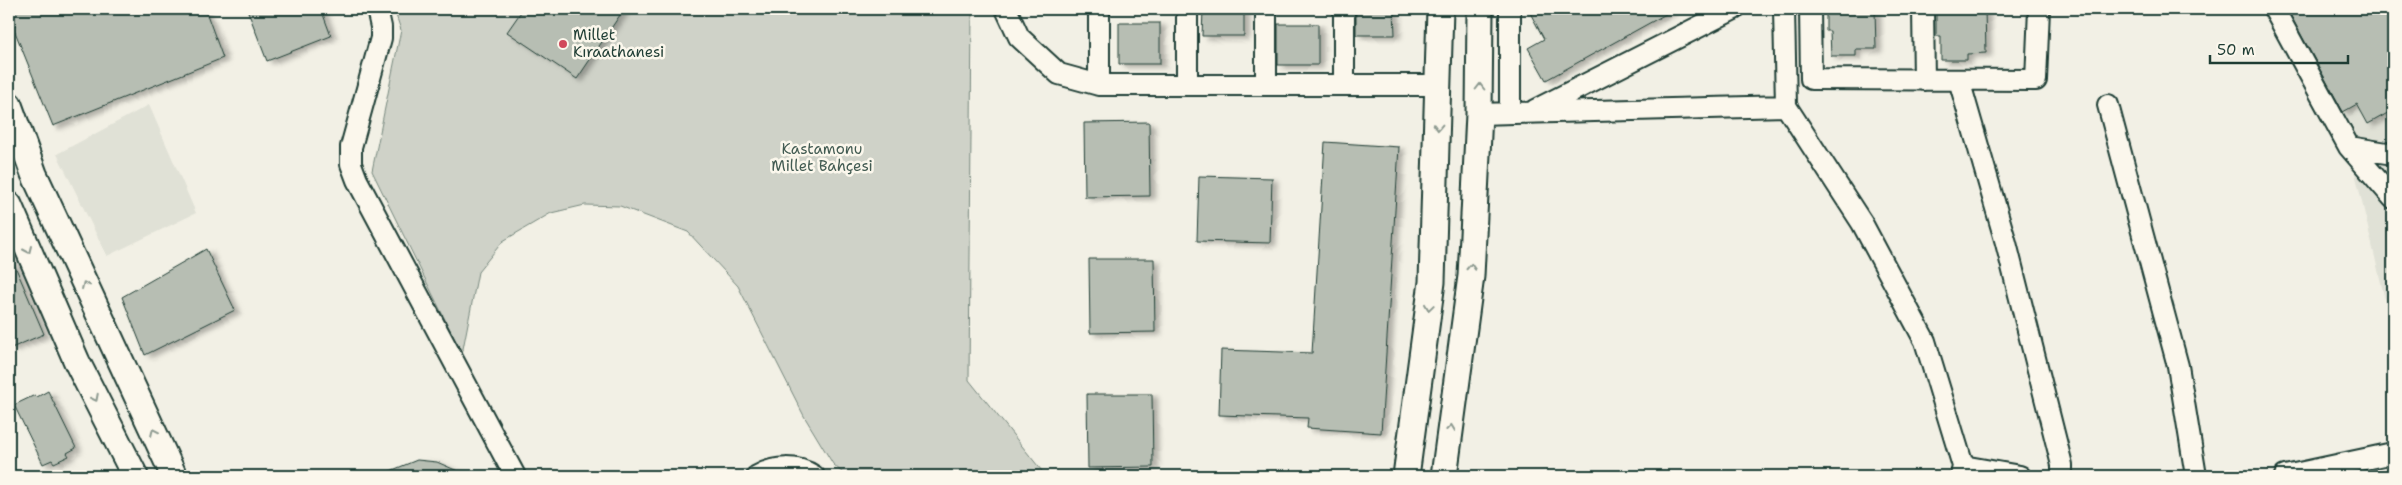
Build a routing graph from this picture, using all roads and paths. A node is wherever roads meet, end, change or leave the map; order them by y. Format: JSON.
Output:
{"nodes":[{"id":1,"x":377,"y":9,"type":"edge"},
{"id":2,"x":1006,"y":9,"type":"edge"},
{"id":3,"x":1099,"y":9,"type":"edge"},
{"id":4,"x":1187,"y":9,"type":"edge"},
{"id":5,"x":1266,"y":9,"type":"edge"},
{"id":6,"x":1344,"y":9,"type":"edge"},
{"id":7,"x":1440,"y":9,"type":"edge"},
{"id":8,"x":1480,"y":9,"type":"edge"},
{"id":9,"x":1510,"y":9,"type":"edge"},
{"id":10,"x":1734,"y":9,"type":"edge"},
{"id":11,"x":1784,"y":9,"type":"edge"},
{"id":12,"x":1810,"y":9,"type":"edge"},
{"id":13,"x":1923,"y":9,"type":"edge"},
{"id":14,"x":2039,"y":9,"type":"edge"},
{"id":15,"x":2274,"y":9,"type":"edge"},
{"id":16,"x":1924,"y":80,"type":"junction"},
{"id":17,"x":1959,"y":80,"type":"junction"},
{"id":18,"x":1099,"y":84,"type":"junction"},
{"id":19,"x":1186,"y":85,"type":"junction"},
{"id":20,"x":1266,"y":85,"type":"junction"},
{"id":21,"x":1344,"y":85,"type":"junction"},
{"id":22,"x":1439,"y":85,"type":"junction"},
{"id":23,"x":9,"y":105,"type":"edge"},
{"id":24,"x":2108,"y":105,"type":"dead end"},
{"id":25,"x":1786,"y":106,"type":"junction"},
{"id":26,"x":1519,"y":113,"type":"junction"},
{"id":27,"x":1480,"y":114,"type":"junction"},
{"id":28,"x":2349,"y":147,"type":"junction"},
{"id":29,"x":2393,"y":154,"type":"edge"},
{"id":30,"x":2393,"y":198,"type":"edge"},
{"id":31,"x":9,"y":205,"type":"edge"},
{"id":32,"x":2393,"y":453,"type":"edge"},
{"id":33,"x":1962,"y":471,"type":"edge"},
{"id":34,"x":135,"y":476,"type":"edge"},
{"id":35,"x":174,"y":476,"type":"edge"},
{"id":36,"x":515,"y":476,"type":"edge"},
{"id":37,"x":757,"y":476,"type":"edge"},
{"id":38,"x":814,"y":476,"type":"edge"},
{"id":39,"x":1406,"y":476,"type":"edge"},
{"id":40,"x":1444,"y":476,"type":"edge"},
{"id":41,"x":2020,"y":476,"type":"edge"},
{"id":42,"x":2062,"y":476,"type":"edge"},
{"id":43,"x":2196,"y":476,"type":"edge"},
{"id":44,"x":2285,"y":476,"type":"edge"}],
"edges":[{"from":1,"to":36,"type":"street"},
{"from":2,"to":18,"type":"street"},
{"from":3,"to":18,"type":"street"},
{"from":4,"to":19,"type":"street"},
{"from":5,"to":20,"type":"street"},
{"from":6,"to":21,"type":"street"},
{"from":7,"to":22,"type":"main road"},
{"from":27,"to":8,"type":"main road","one_way":true},
{"from":9,"to":26,"type":"street"},
{"from":10,"to":26,"type":"street"},
{"from":11,"to":25,"type":"street"},
{"from":12,"to":16,"type":"street"},
{"from":13,"to":16,"type":"street"},
{"from":14,"to":17,"type":"street"},
{"from":15,"to":28,"type":"street"},
{"from":16,"to":17,"type":"street"},
{"from":17,"to":42,"type":"street"},
{"from":18,"to":19,"type":"street"},
{"from":19,"to":20,"type":"street"},
{"from":20,"to":21,"type":"street"},
{"from":21,"to":22,"type":"street"},
{"from":22,"to":39,"type":"main road","one_way":true},
{"from":35,"to":23,"type":"main road","one_way":true},
{"from":24,"to":43,"type":"street"},
{"from":25,"to":26,"type":"street"},
{"from":25,"to":33,"type":"street"},
{"from":26,"to":27,"type":"street"},
{"from":40,"to":27,"type":"main road","one_way":true},
{"from":28,"to":29,"type":"street"},
{"from":28,"to":30,"type":"street"},
{"from":31,"to":34,"type":"main road","one_way":true},
{"from":32,"to":44,"type":"street"},
{"from":33,"to":41,"type":"street"},
{"from":37,"to":38,"type":"street"}]}
